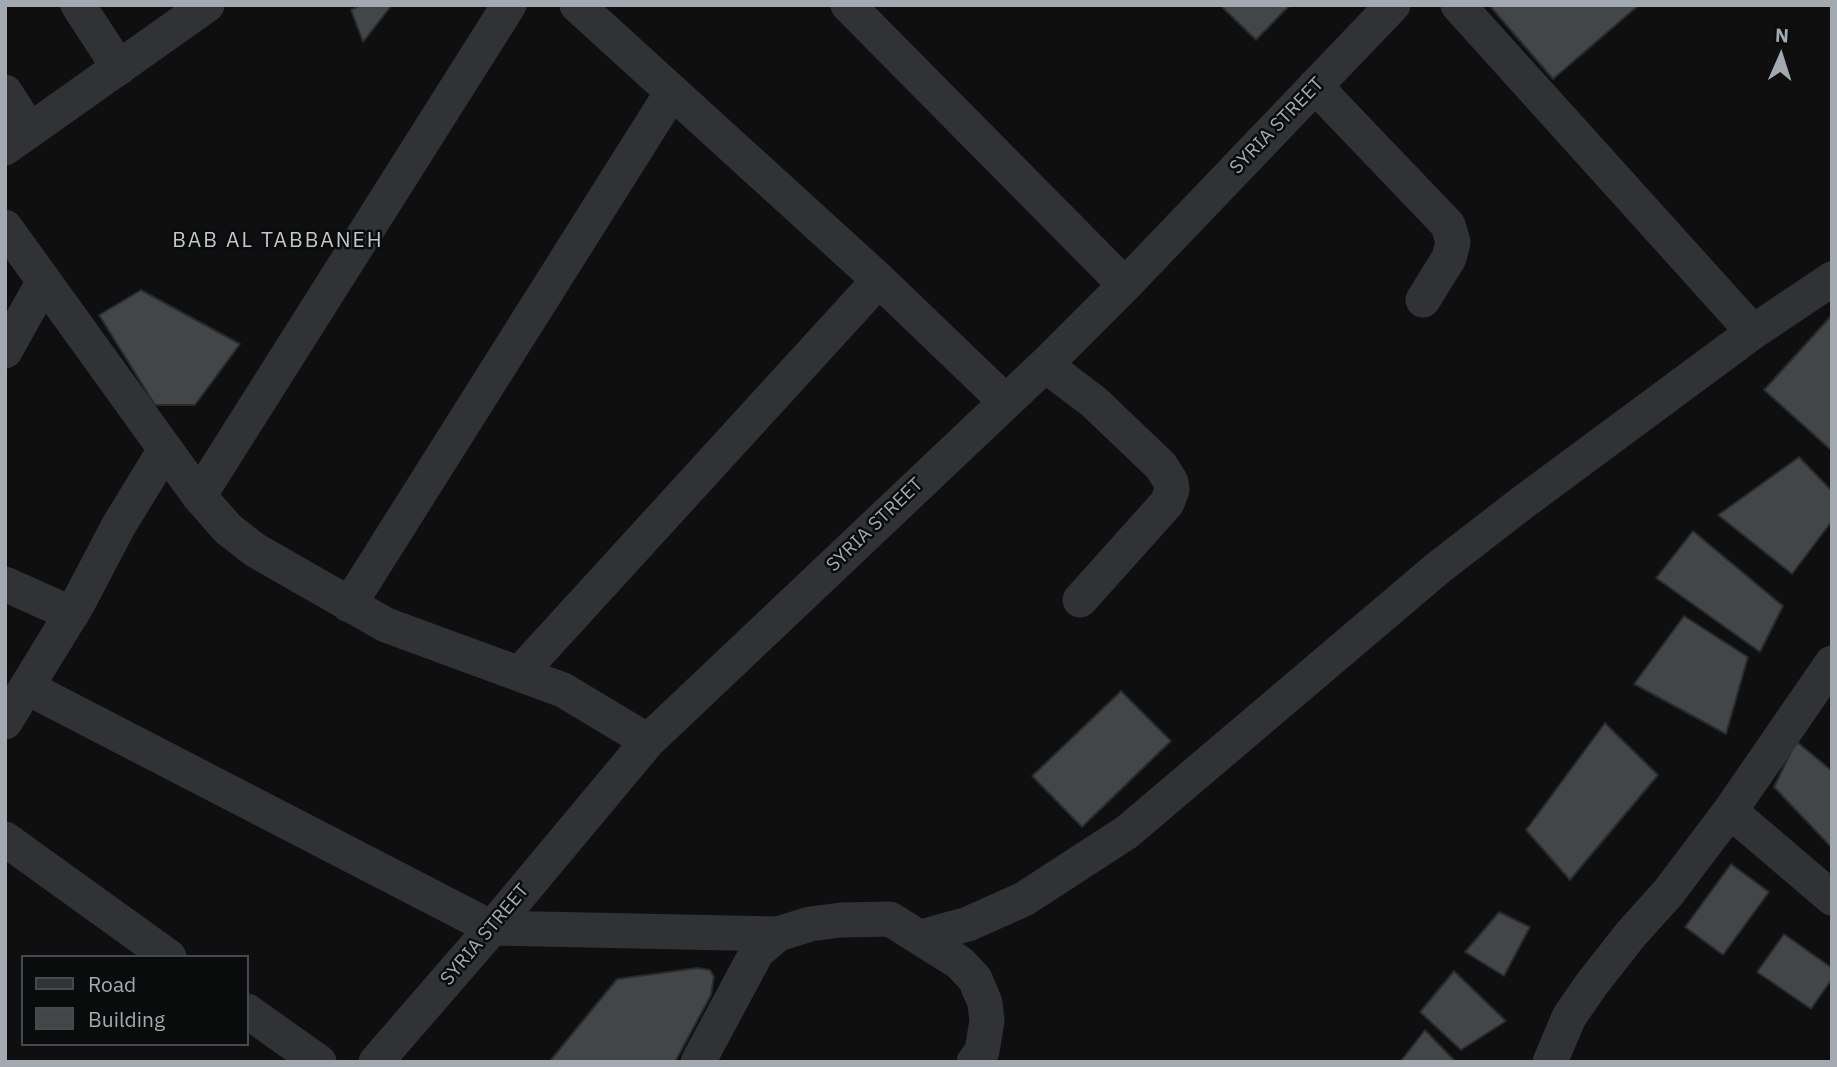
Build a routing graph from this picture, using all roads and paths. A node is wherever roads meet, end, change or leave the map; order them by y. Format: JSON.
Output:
{"nodes":[{"id":1,"x":78,"y":5,"type":"edge"},
{"id":2,"x":207,"y":5,"type":"edge"},
{"id":3,"x":509,"y":5,"type":"edge"},
{"id":4,"x":576,"y":5,"type":"edge"},
{"id":5,"x":848,"y":5,"type":"edge"},
{"id":6,"x":1393,"y":5,"type":"edge"},
{"id":7,"x":1458,"y":5,"type":"edge"},
{"id":8,"x":120,"y":68,"type":"junction"},
{"id":9,"x":1315,"y":86,"type":"junction"},
{"id":10,"x":5,"y":92,"type":"edge"},
{"id":11,"x":672,"y":92,"type":"junction"},
{"id":12,"x":17,"y":139,"type":"edge"},
{"id":13,"x":5,"y":227,"type":"edge"},
{"id":14,"x":1832,"y":279,"type":"edge"},
{"id":15,"x":879,"y":280,"type":"junction"},
{"id":16,"x":44,"y":281,"type":"junction"},
{"id":17,"x":1125,"y":285,"type":"junction"},
{"id":18,"x":1423,"y":300,"type":"dead end"},
{"id":19,"x":1753,"y":332,"type":"junction"},
{"id":20,"x":5,"y":351,"type":"edge"},
{"id":21,"x":1045,"y":365,"type":"junction"},
{"id":22,"x":1005,"y":401,"type":"junction"},
{"id":23,"x":165,"y":450,"type":"junction"},
{"id":24,"x":199,"y":496,"type":"junction"},
{"id":25,"x":5,"y":584,"type":"edge"},
{"id":26,"x":1080,"y":600,"type":"dead end"},
{"id":27,"x":349,"y":605,"type":"junction"},
{"id":28,"x":72,"y":614,"type":"junction"},
{"id":29,"x":1832,"y":663,"type":"edge"},
{"id":30,"x":520,"y":673,"type":"junction"},
{"id":31,"x":28,"y":688,"type":"junction"},
{"id":32,"x":5,"y":722,"type":"edge"},
{"id":33,"x":648,"y":741,"type":"junction"},
{"id":34,"x":1730,"y":811,"type":"junction"},
{"id":35,"x":5,"y":839,"type":"edge"},
{"id":36,"x":1832,"y":898,"type":"edge"},
{"id":37,"x":492,"y":928,"type":"junction"},
{"id":38,"x":778,"y":934,"type":"junction"},
{"id":39,"x":920,"y":937,"type":"junction"},
{"id":40,"x":167,"y":955,"type":"edge"},
{"id":41,"x":248,"y":1012,"type":"edge"},
{"id":42,"x":319,"y":1062,"type":"edge"},
{"id":43,"x":376,"y":1062,"type":"edge"},
{"id":44,"x":698,"y":1062,"type":"edge"},
{"id":45,"x":974,"y":1062,"type":"edge"},
{"id":46,"x":1550,"y":1062,"type":"edge"}],
"edges":[{"from":1,"to":8,"type":"street"},
{"from":2,"to":8,"type":"street"},
{"from":3,"to":24,"type":"street"},
{"from":4,"to":11,"type":"street"},
{"from":5,"to":17,"type":"street"},
{"from":6,"to":9,"type":"street","name":"SYRIA STREET"},
{"from":7,"to":19,"type":"street"},
{"from":8,"to":12,"type":"street"},
{"from":9,"to":17,"type":"street","name":"SYRIA STREET"},
{"from":9,"to":18,"type":"street"},
{"from":10,"to":12,"type":"street"},
{"from":11,"to":15,"type":"street"},
{"from":11,"to":27,"type":"street"},
{"from":13,"to":16,"type":"street"},
{"from":14,"to":19,"type":"street"},
{"from":15,"to":22,"type":"street"},
{"from":15,"to":30,"type":"street"},
{"from":16,"to":20,"type":"street"},
{"from":16,"to":23,"type":"street"},
{"from":17,"to":21,"type":"street","name":"SYRIA STREET"},
{"from":19,"to":39,"type":"street"},
{"from":21,"to":22,"type":"street","name":"SYRIA STREET"},
{"from":21,"to":26,"type":"street"},
{"from":22,"to":33,"type":"street","name":"SYRIA STREET"},
{"from":23,"to":24,"type":"street"},
{"from":23,"to":28,"type":"street"},
{"from":24,"to":27,"type":"street"},
{"from":25,"to":28,"type":"street"},
{"from":27,"to":30,"type":"street"},
{"from":28,"to":31,"type":"street"},
{"from":29,"to":34,"type":"street"},
{"from":30,"to":33,"type":"street"},
{"from":31,"to":32,"type":"street"},
{"from":31,"to":37,"type":"street"},
{"from":33,"to":37,"type":"street","name":"SYRIA STREET"},
{"from":34,"to":36,"type":"street"},
{"from":34,"to":46,"type":"street"},
{"from":35,"to":40,"type":"street"},
{"from":37,"to":38,"type":"street"},
{"from":37,"to":43,"type":"street","name":"SYRIA STREET"},
{"from":38,"to":39,"type":"street"},
{"from":38,"to":44,"type":"street"},
{"from":39,"to":45,"type":"street"},
{"from":41,"to":42,"type":"street"}]}
